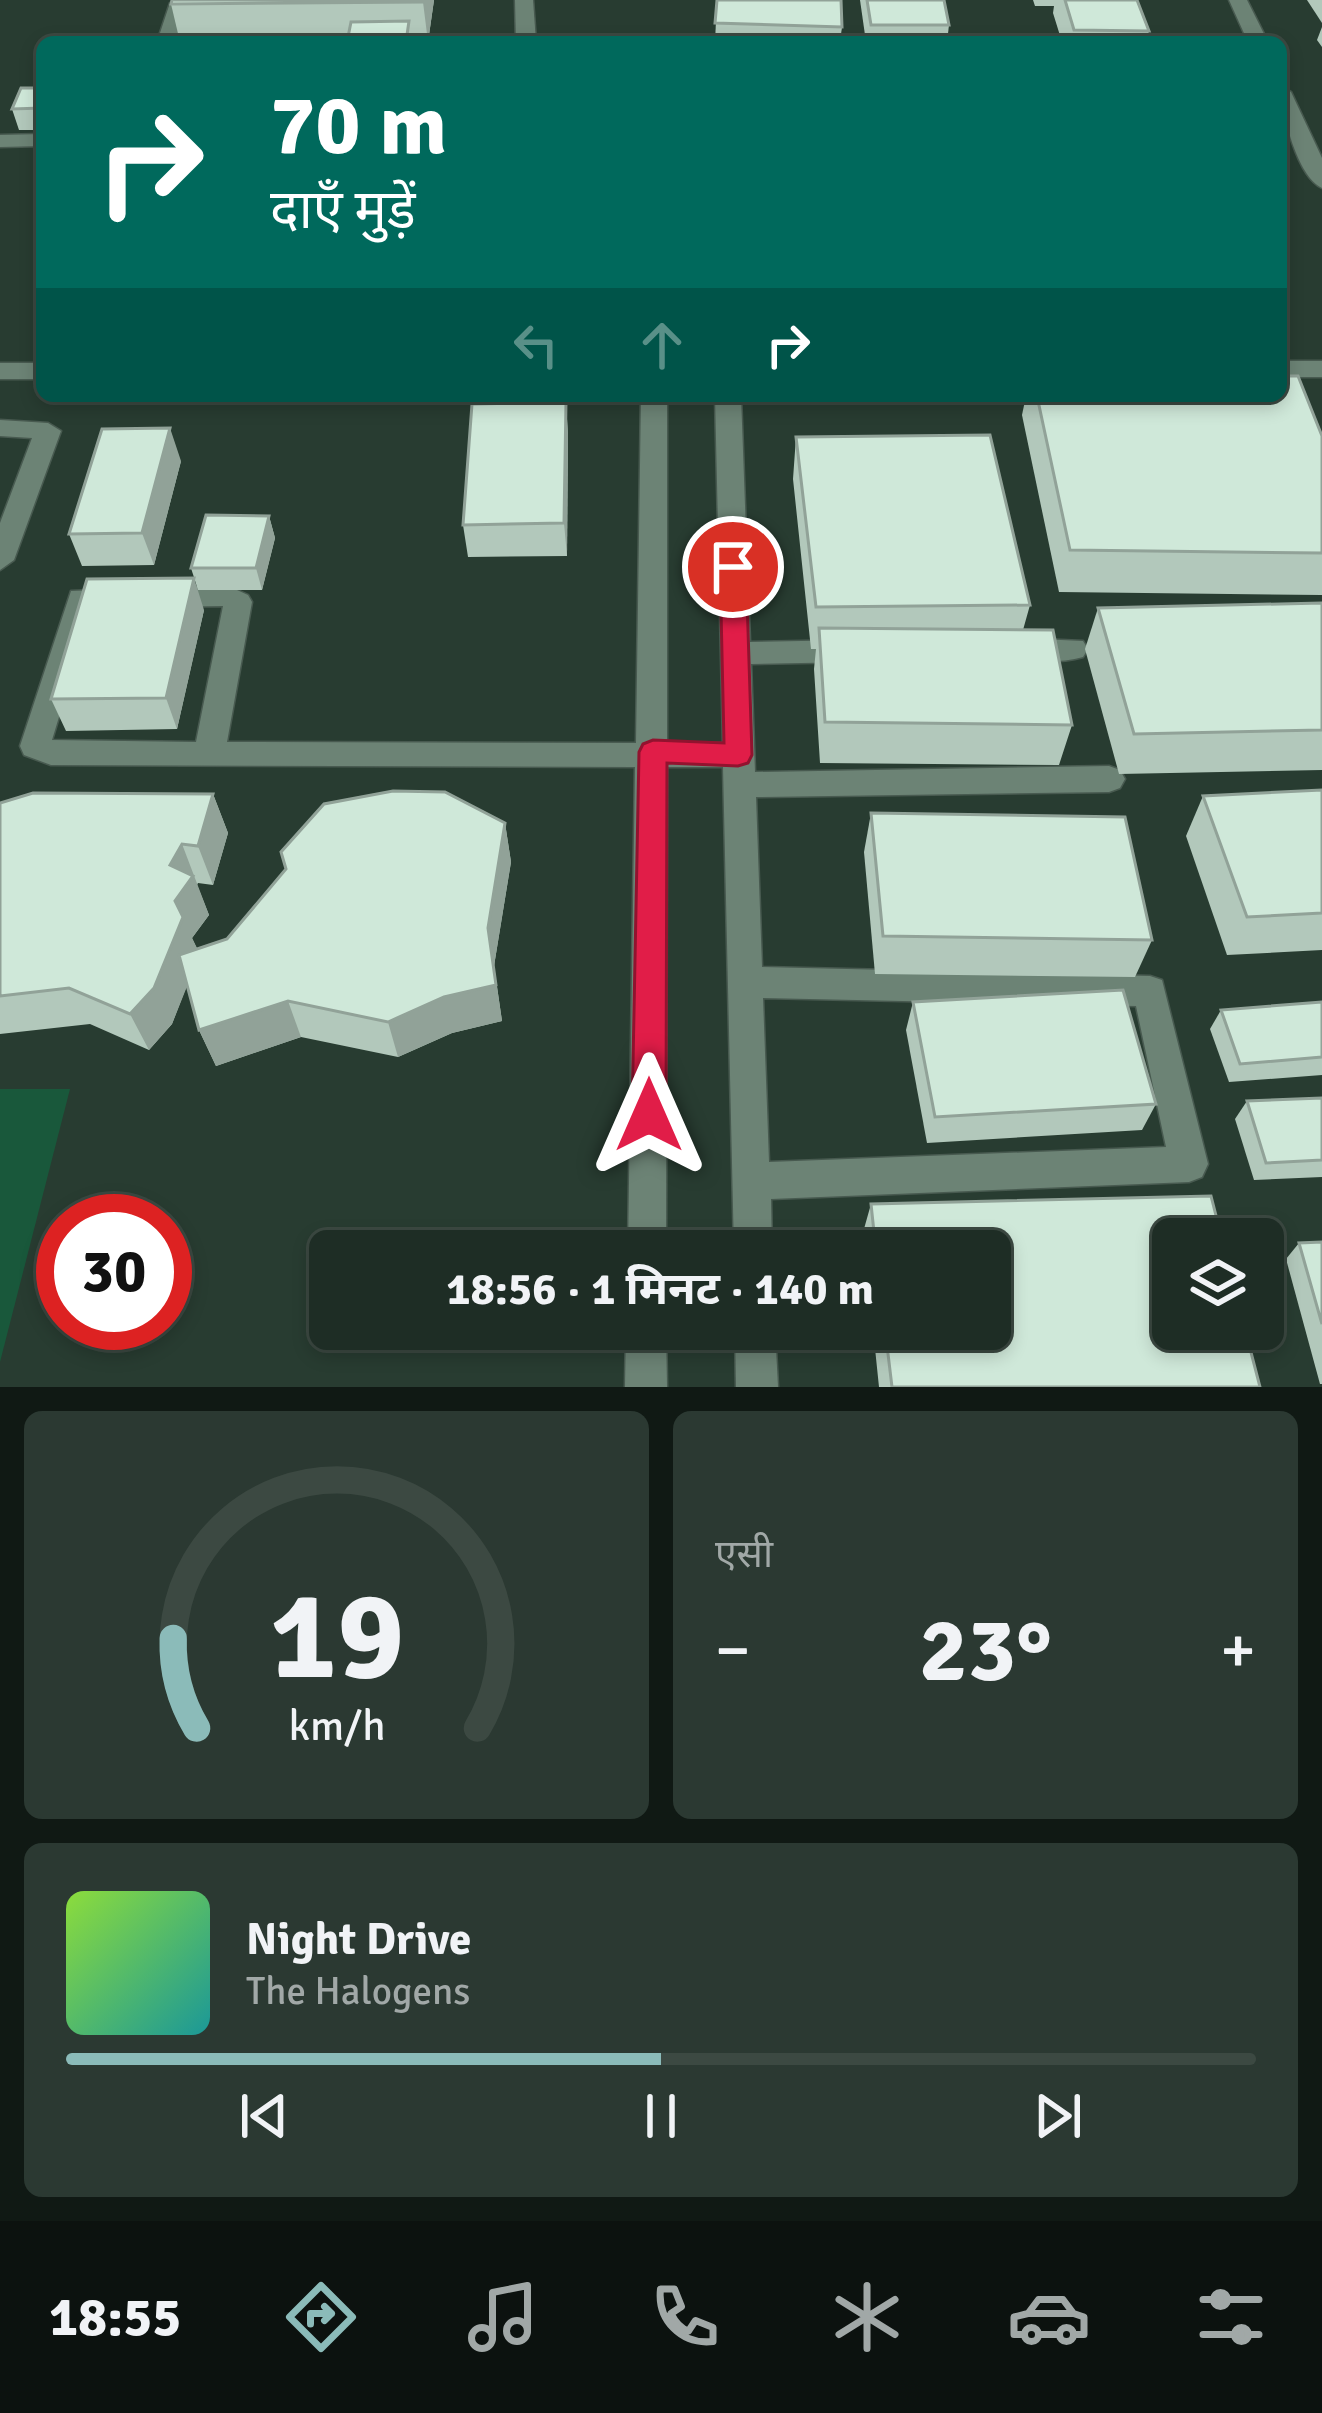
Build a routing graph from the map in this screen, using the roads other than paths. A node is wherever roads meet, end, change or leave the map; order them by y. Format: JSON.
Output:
{"nodes":[{"id":1,"x":524,"y":0,"type":"edge"},
{"id":2,"x":1238,"y":0,"type":"edge"},
{"id":3,"x":177,"y":7,"type":"edge"},
{"id":4,"x":169,"y":36,"type":"edge"},
{"id":5,"x":526,"y":36,"type":"edge"},
{"id":6,"x":1255,"y":36,"type":"edge"},
{"id":7,"x":1287,"y":101,"type":"edge"},
{"id":8,"x":36,"y":140,"type":"edge"},
{"id":9,"x":0,"y":141,"type":"edge"},
{"id":10,"x":1313,"y":142,"type":"edge"},
{"id":11,"x":1322,"y":181,"type":"edge"},
{"id":12,"x":1287,"y":369,"type":"edge"},
{"id":13,"x":1322,"y":369,"type":"edge"},
{"id":14,"x":0,"y":371,"type":"edge"},
{"id":15,"x":36,"y":371,"type":"edge"},
{"id":16,"x":654,"y":402,"type":"edge"},
{"id":17,"x":728,"y":402,"type":"edge"},
{"id":18,"x":0,"y":428,"type":"edge"},
{"id":19,"x":0,"y":560,"type":"edge"},
{"id":20,"x":1072,"y":649,"type":"dead end"},
{"id":21,"x":982,"y":650,"type":"edge"},
{"id":22,"x":892,"y":651,"type":"edge"},
{"id":23,"x":735,"y":653,"type":"junction"},
{"id":24,"x":653,"y":752,"type":"junction"},
{"id":25,"x":209,"y":754,"type":"junction"},
{"id":26,"x":739,"y":770,"type":"junction"},
{"id":27,"x":1109,"y":779,"type":"dead end"},
{"id":28,"x":746,"y":982,"type":"junction"},
{"id":29,"x":751,"y":1180,"type":"junction"},
{"id":30,"x":647,"y":1230,"type":"edge"},
{"id":31,"x":752,"y":1230,"type":"edge"},
{"id":32,"x":646,"y":1350,"type":"edge"},
{"id":33,"x":756,"y":1350,"type":"edge"},
{"id":34,"x":646,"y":1387,"type":"edge"},
{"id":35,"x":757,"y":1387,"type":"edge"}],
"edges":[{"from":1,"to":5,"type":"street"},
{"from":2,"to":6,"type":"street"},
{"from":3,"to":4,"type":"street"},
{"from":7,"to":10,"type":"street"},
{"from":8,"to":9,"type":"street"},
{"from":10,"to":11,"type":"street"},
{"from":12,"to":13,"type":"street"},
{"from":14,"to":15,"type":"street"},
{"from":16,"to":24,"type":"street"},
{"from":17,"to":23,"type":"street"},
{"from":18,"to":19,"type":"street"},
{"from":20,"to":21,"type":"street"},
{"from":22,"to":23,"type":"street"},
{"from":23,"to":26,"type":"street"},
{"from":24,"to":25,"type":"street"},
{"from":24,"to":26,"type":"street"},
{"from":24,"to":30,"type":"street"},
{"from":25,"to":25,"type":"street"},
{"from":26,"to":27,"type":"street"},
{"from":26,"to":28,"type":"street"},
{"from":28,"to":29,"type":"street"},
{"from":28,"to":29,"type":"street"},
{"from":29,"to":31,"type":"street"},
{"from":32,"to":34,"type":"street"},
{"from":33,"to":35,"type":"street"}]}
